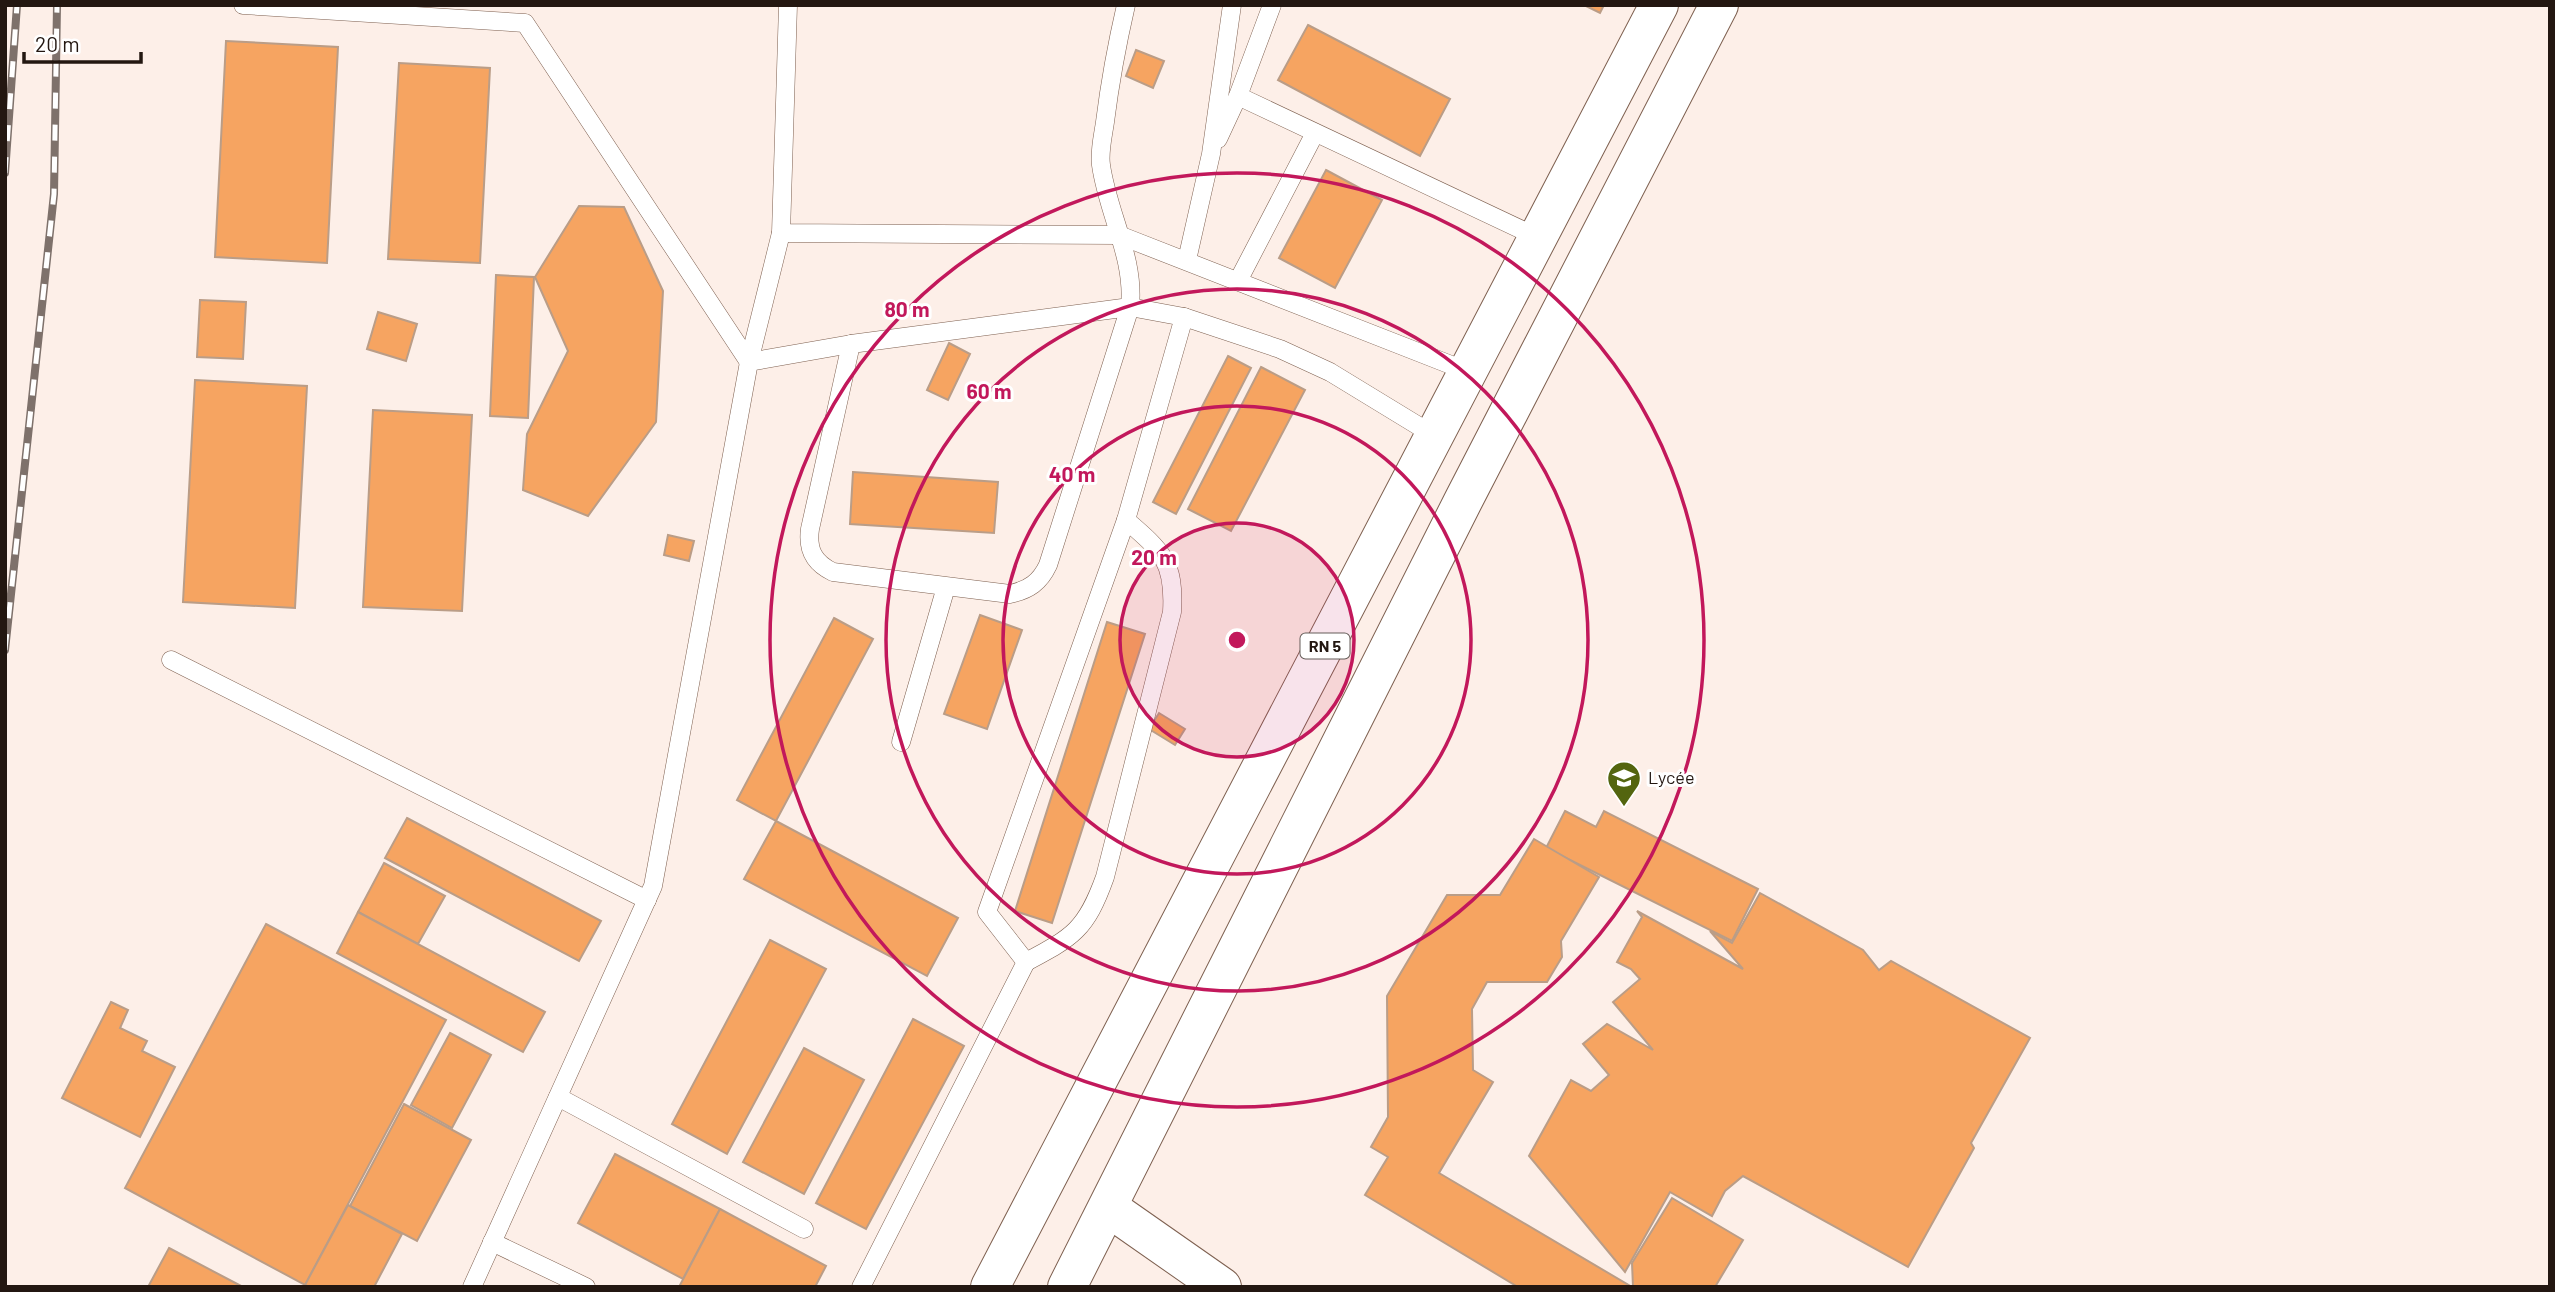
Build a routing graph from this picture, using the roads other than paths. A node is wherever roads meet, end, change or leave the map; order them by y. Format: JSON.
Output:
{"nodes":[{"id":1,"x":243,"y":5,"type":"edge"},
{"id":2,"x":788,"y":5,"type":"edge"},
{"id":3,"x":1126,"y":5,"type":"edge"},
{"id":4,"x":1232,"y":5,"type":"edge"},
{"id":5,"x":1272,"y":5,"type":"edge"},
{"id":6,"x":1659,"y":5,"type":"edge"},
{"id":7,"x":1719,"y":5,"type":"edge"},
{"id":8,"x":1238,"y":96,"type":"junction"},
{"id":9,"x":1315,"y":132,"type":"junction"},
{"id":10,"x":1211,"y":154,"type":"junction"},
{"id":11,"x":781,"y":233,"type":"junction"},
{"id":12,"x":1119,"y":235,"type":"junction"},
{"id":13,"x":1539,"y":238,"type":"junction"},
{"id":14,"x":1187,"y":260,"type":"junction"},
{"id":15,"x":1238,"y":281,"type":"junction"},
{"id":16,"x":1130,"y":307,"type":"junction"},
{"id":17,"x":1184,"y":317,"type":"junction"},
{"id":18,"x":851,"y":344,"type":"junction"},
{"id":19,"x":748,"y":362,"type":"junction"},
{"id":20,"x":1469,"y":372,"type":"junction"},
{"id":21,"x":1435,"y":436,"type":"junction"},
{"id":22,"x":1126,"y":520,"type":"junction"},
{"id":23,"x":946,"y":587,"type":"junction"},
{"id":24,"x":171,"y":660,"type":"dead end"},
{"id":25,"x":901,"y":742,"type":"dead end"},
{"id":26,"x":646,"y":900,"type":"junction"},
{"id":27,"x":1026,"y":962,"type":"junction"},
{"id":28,"x":558,"y":1097,"type":"junction"},
{"id":29,"x":1109,"y":1208,"type":"junction"},
{"id":30,"x":804,"y":1229,"type":"dead end"},
{"id":31,"x":492,"y":1242,"type":"junction"},
{"id":32,"x":472,"y":1287,"type":"edge"},
{"id":33,"x":586,"y":1287,"type":"edge"},
{"id":34,"x":862,"y":1287,"type":"edge"},
{"id":35,"x":990,"y":1287,"type":"edge"},
{"id":36,"x":1068,"y":1287,"type":"edge"},
{"id":37,"x":1222,"y":1287,"type":"edge"}],
"edges":[{"from":1,"to":19,"type":"lane"},
{"from":2,"to":11,"type":"lane"},
{"from":3,"to":12,"type":"lane"},
{"from":4,"to":10,"type":"lane"},
{"from":5,"to":8,"type":"lane"},
{"from":6,"to":13,"type":"main road","number":"RN 5"},
{"from":7,"to":29,"type":"main road"},
{"from":8,"to":9,"type":"lane"},
{"from":8,"to":10,"type":"lane"},
{"from":9,"to":13,"type":"lane"},
{"from":9,"to":15,"type":"lane"},
{"from":10,"to":14,"type":"lane"},
{"from":11,"to":12,"type":"lane"},
{"from":11,"to":19,"type":"lane"},
{"from":12,"to":14,"type":"lane"},
{"from":12,"to":16,"type":"lane"},
{"from":13,"to":20,"type":"main road","number":"RN 5"},
{"from":14,"to":15,"type":"lane"},
{"from":15,"to":20,"type":"lane"},
{"from":16,"to":17,"type":"lane"},
{"from":16,"to":18,"type":"lane"},
{"from":16,"to":23,"type":"lane"},
{"from":17,"to":21,"type":"lane"},
{"from":17,"to":22,"type":"lane"},
{"from":18,"to":19,"type":"lane"},
{"from":18,"to":23,"type":"lane"},
{"from":19,"to":26,"type":"lane"},
{"from":20,"to":21,"type":"main road","number":"RN 5"},
{"from":21,"to":35,"type":"main road","number":"RN 5"},
{"from":22,"to":27,"type":"lane"},
{"from":22,"to":27,"type":"lane"},
{"from":23,"to":25,"type":"lane"},
{"from":24,"to":26,"type":"lane"},
{"from":26,"to":28,"type":"lane"},
{"from":27,"to":34,"type":"lane"},
{"from":28,"to":30,"type":"lane"},
{"from":28,"to":31,"type":"lane"},
{"from":29,"to":36,"type":"main road"},
{"from":29,"to":37,"type":"main road"},
{"from":31,"to":32,"type":"lane"},
{"from":31,"to":33,"type":"lane"}]}
